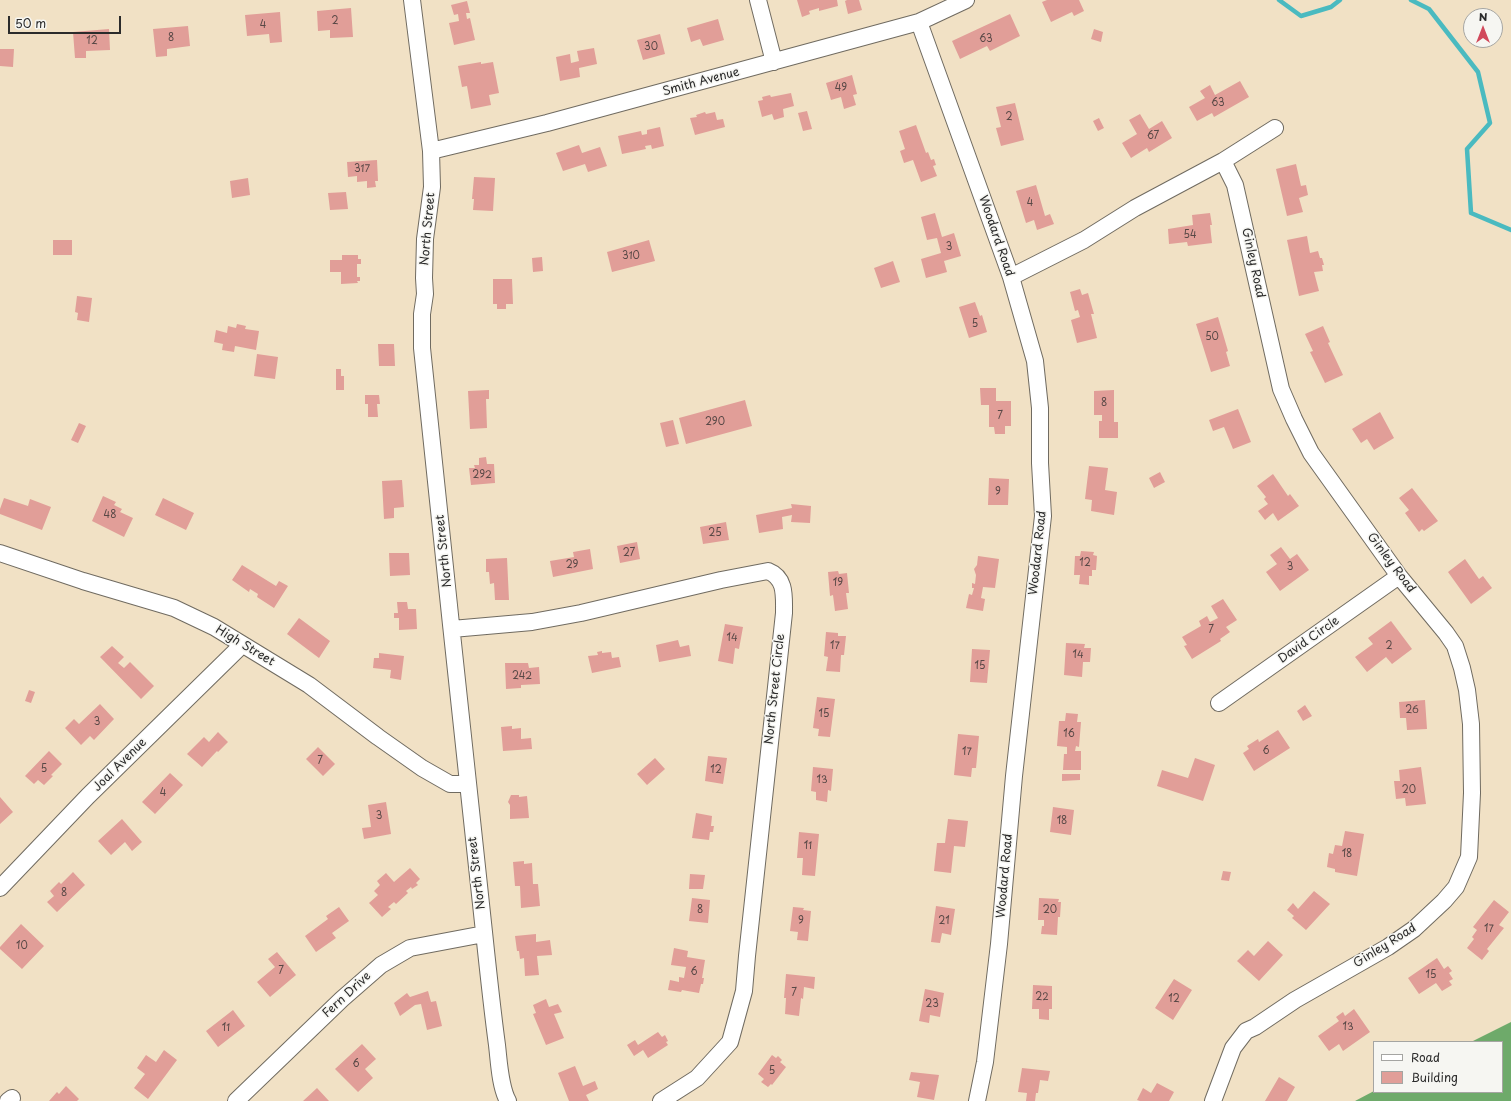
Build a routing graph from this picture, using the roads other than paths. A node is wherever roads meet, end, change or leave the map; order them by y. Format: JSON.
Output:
{"nodes":[{"id":1,"x":412,"y":0,"type":"edge"},
{"id":2,"x":758,"y":0,"type":"edge"},
{"id":3,"x":966,"y":0,"type":"edge"},
{"id":4,"x":919,"y":22,"type":"junction"},
{"id":5,"x":774,"y":62,"type":"junction"},
{"id":6,"x":1275,"y":128,"type":"dead end"},
{"id":7,"x":431,"y":151,"type":"junction"},
{"id":8,"x":1222,"y":161,"type":"junction"},
{"id":9,"x":1011,"y":277,"type":"junction"},
{"id":10,"x":0,"y":553,"type":"edge"},
{"id":11,"x":1399,"y":576,"type":"junction"},
{"id":12,"x":452,"y":629,"type":"junction"},
{"id":13,"x":242,"y":644,"type":"junction"},
{"id":14,"x":1219,"y":703,"type":"dead end"},
{"id":15,"x":466,"y":784,"type":"junction"},
{"id":16,"x":0,"y":888,"type":"edge"},
{"id":17,"x":484,"y":934,"type":"junction"},
{"id":18,"x":236,"y":1101,"type":"edge"},
{"id":19,"x":508,"y":1101,"type":"edge"},
{"id":20,"x":661,"y":1101,"type":"edge"},
{"id":21,"x":977,"y":1101,"type":"edge"},
{"id":22,"x":1213,"y":1101,"type":"edge"}],
"edges":[{"from":1,"to":7,"type":"street","name":"North Street"},
{"from":2,"to":5,"type":"street"},
{"from":3,"to":4,"type":"street","name":"Smith Avenue"},
{"from":4,"to":5,"type":"street","name":"Smith Avenue"},
{"from":4,"to":9,"type":"street","name":"Woodard Road"},
{"from":5,"to":7,"type":"street","name":"Smith Avenue"},
{"from":6,"to":8,"type":"street"},
{"from":7,"to":12,"type":"street","name":"North Street"},
{"from":8,"to":9,"type":"street"},
{"from":8,"to":11,"type":"street","name":"Ginley Road"},
{"from":9,"to":21,"type":"street","name":"Woodard Road"},
{"from":10,"to":13,"type":"street","name":"High Street"},
{"from":11,"to":14,"type":"street","name":"David Circle"},
{"from":11,"to":22,"type":"street","name":"Ginley Road"},
{"from":12,"to":15,"type":"street","name":"North Street"},
{"from":12,"to":20,"type":"street","name":"North Street Circle"},
{"from":13,"to":15,"type":"street","name":"High Street"},
{"from":13,"to":16,"type":"street","name":"Joal Avenue"},
{"from":15,"to":17,"type":"street","name":"North Street"},
{"from":17,"to":18,"type":"street","name":"Fern Drive"},
{"from":17,"to":19,"type":"street","name":"North Street"}]}
